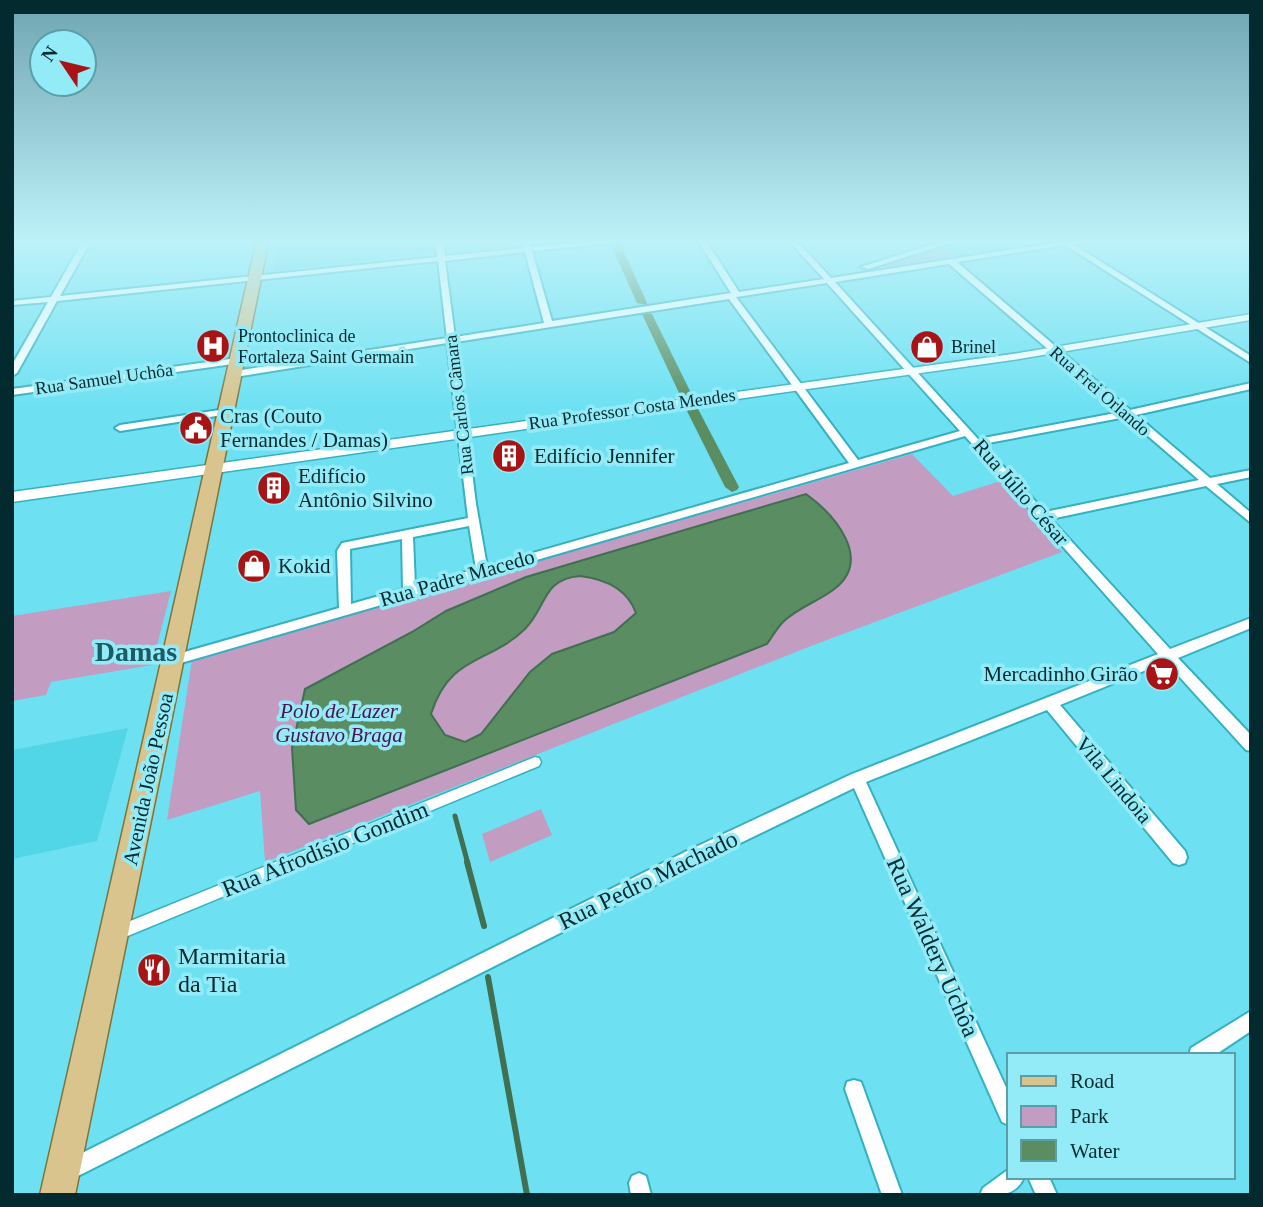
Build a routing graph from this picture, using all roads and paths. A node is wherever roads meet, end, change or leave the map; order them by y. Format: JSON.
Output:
{"nodes":[{"id":1,"x":57,"y":295,"type":"edge"},
{"id":2,"x":90,"y":295,"type":"edge"},
{"id":3,"x":251,"y":295,"type":"edge"},
{"id":4,"x":446,"y":295,"type":"edge"},
{"id":5,"x":540,"y":295,"type":"edge"},
{"id":6,"x":731,"y":295,"type":"edge"},
{"id":7,"x":733,"y":295,"type":"edge"},
{"id":8,"x":850,"y":295,"type":"edge"},
{"id":9,"x":990,"y":295,"type":"edge"},
{"id":10,"x":1149,"y":295,"type":"edge"},
{"id":11,"x":55,"y":299,"type":"junction"},
{"id":12,"x":12,"y":303,"type":"edge"},
{"id":13,"x":652,"y":308,"type":"joint"},
{"id":14,"x":639,"y":310,"type":"joint"},
{"id":15,"x":1251,"y":317,"type":"edge"},
{"id":16,"x":548,"y":324,"type":"junction"},
{"id":17,"x":1197,"y":326,"type":"junction"},
{"id":18,"x":452,"y":339,"type":"junction"},
{"id":19,"x":1053,"y":351,"type":"junction"},
{"id":20,"x":1251,"y":360,"type":"edge"},
{"id":21,"x":236,"y":368,"type":"junction"},
{"id":22,"x":913,"y":370,"type":"junction"},
{"id":23,"x":12,"y":373,"type":"edge"},
{"id":24,"x":798,"y":386,"type":"junction"},
{"id":25,"x":1251,"y":386,"type":"edge"},
{"id":26,"x":12,"y":391,"type":"edge"},
{"id":27,"x":226,"y":412,"type":"junction"},
{"id":28,"x":1126,"y":414,"type":"junction"},
{"id":29,"x":120,"y":428,"type":"dead end"},
{"id":30,"x":968,"y":432,"type":"junction"},
{"id":31,"x":462,"y":433,"type":"junction"},
{"id":32,"x":976,"y":442,"type":"junction"},
{"id":33,"x":855,"y":464,"type":"junction"},
{"id":34,"x":214,"y":468,"type":"junction"},
{"id":35,"x":1251,"y":473,"type":"edge"},
{"id":36,"x":1207,"y":483,"type":"junction"},
{"id":37,"x":12,"y":497,"type":"edge"},
{"id":38,"x":728,"y":501,"type":"joint"},
{"id":39,"x":1042,"y":517,"type":"junction"},
{"id":40,"x":1251,"y":519,"type":"edge"},
{"id":41,"x":474,"y":521,"type":"junction"},
{"id":42,"x":407,"y":533,"type":"junction"},
{"id":43,"x":482,"y":570,"type":"junction"},
{"id":44,"x":409,"y":591,"type":"junction"},
{"id":45,"x":345,"y":610,"type":"junction"},
{"id":46,"x":1251,"y":623,"type":"edge"},
{"id":47,"x":1167,"y":657,"type":"junction"},
{"id":48,"x":174,"y":660,"type":"junction"},
{"id":49,"x":1049,"y":702,"type":"junction"},
{"id":50,"x":1251,"y":745,"type":"edge"},
{"id":51,"x":535,"y":762,"type":"dead end"},
{"id":52,"x":857,"y":779,"type":"junction"},
{"id":53,"x":1179,"y":857,"type":"dead end"},
{"id":54,"x":114,"y":935,"type":"junction"},
{"id":55,"x":1251,"y":1020,"type":"edge"},
{"id":56,"x":1201,"y":1053,"type":"edge"},
{"id":57,"x":853,"y":1088,"type":"dead end"},
{"id":58,"x":1007,"y":1111,"type":"edge"},
{"id":59,"x":1011,"y":1179,"type":"edge"},
{"id":60,"x":1039,"y":1179,"type":"edge"},
{"id":61,"x":59,"y":1184,"type":"edge"},
{"id":62,"x":892,"y":1195,"type":"edge"},
{"id":63,"x":990,"y":1195,"type":"edge"},
{"id":64,"x":1047,"y":1195,"type":"edge"}],
"edges":[{"from":1,"to":11,"type":"street"},
{"from":2,"to":11,"type":"street"},
{"from":3,"to":21,"type":"main road","name":"Avenida João Pessoa"},
{"from":4,"to":18,"type":"street","name":"Rua Carlos Câmara"},
{"from":5,"to":16,"type":"street"},
{"from":6,"to":13,"type":"street","name":"Rua Samuel Uchôa"},
{"from":7,"to":24,"type":"street"},
{"from":8,"to":22,"type":"street","name":"Rua Júlio César"},
{"from":9,"to":19,"type":"street","name":"Rua Frei Orlando"},
{"from":10,"to":17,"type":"street"},
{"from":11,"to":12,"type":"street"},
{"from":11,"to":23,"type":"street"},
{"from":13,"to":14,"type":"street","name":"Rua Samuel Uchôa"},
{"from":14,"to":16,"type":"street","name":"Rua Samuel Uchôa"},
{"from":15,"to":17,"type":"street","name":"Rua Professor Costa Mendes"},
{"from":16,"to":18,"type":"street","name":"Rua Samuel Uchôa"},
{"from":17,"to":19,"type":"street","name":"Rua Professor Costa Mendes"},
{"from":17,"to":20,"type":"street"},
{"from":18,"to":21,"type":"street","name":"Rua Samuel Uchôa"},
{"from":18,"to":31,"type":"street","name":"Rua Carlos Câmara"},
{"from":19,"to":22,"type":"street","name":"Rua Professor Costa Mendes"},
{"from":19,"to":28,"type":"street","name":"Rua Frei Orlando"},
{"from":21,"to":26,"type":"street","name":"Rua Samuel Uchôa"},
{"from":21,"to":27,"type":"main road","name":"Avenida João Pessoa"},
{"from":22,"to":24,"type":"street","name":"Rua Professor Costa Mendes"},
{"from":22,"to":30,"type":"street","name":"Rua Júlio César"},
{"from":24,"to":31,"type":"street","name":"Rua Professor Costa Mendes"},
{"from":24,"to":33,"type":"street"},
{"from":25,"to":28,"type":"street"},
{"from":27,"to":29,"type":"street"},
{"from":27,"to":34,"type":"main road","name":"Avenida João Pessoa"},
{"from":28,"to":32,"type":"street"},
{"from":28,"to":36,"type":"street","name":"Rua Frei Orlando"},
{"from":30,"to":32,"type":"street","name":"Rua Júlio César"},
{"from":30,"to":33,"type":"street","name":"Rua Padre Macedo"},
{"from":31,"to":34,"type":"street","name":"Rua Professor Costa Mendes"},
{"from":31,"to":41,"type":"street","name":"Rua Carlos Câmara"},
{"from":32,"to":39,"type":"street","name":"Rua Júlio César"},
{"from":33,"to":38,"type":"street","name":"Rua Padre Macedo"},
{"from":34,"to":37,"type":"street","name":"Rua Professor Costa Mendes"},
{"from":34,"to":48,"type":"main road","name":"Avenida João Pessoa"},
{"from":35,"to":36,"type":"street"},
{"from":36,"to":39,"type":"street"},
{"from":36,"to":40,"type":"street","name":"Rua Frei Orlando"},
{"from":38,"to":43,"type":"street","name":"Rua Padre Macedo"},
{"from":39,"to":47,"type":"street","name":"Rua Júlio César"},
{"from":41,"to":42,"type":"street"},
{"from":41,"to":43,"type":"street","name":"Rua Carlos Câmara"},
{"from":42,"to":44,"type":"street"},
{"from":42,"to":45,"type":"street"},
{"from":43,"to":44,"type":"street","name":"Rua Padre Macedo"},
{"from":44,"to":45,"type":"street","name":"Rua Padre Macedo"},
{"from":45,"to":48,"type":"street","name":"Rua Padre Macedo"},
{"from":46,"to":47,"type":"street","name":"Rua Pedro Machado"},
{"from":47,"to":49,"type":"street","name":"Rua Pedro Machado"},
{"from":47,"to":50,"type":"street","name":"Rua Júlio César"},
{"from":48,"to":54,"type":"main road","name":"Avenida João Pessoa"},
{"from":49,"to":52,"type":"street","name":"Rua Pedro Machado"},
{"from":49,"to":53,"type":"street","name":"Vila Lindoia"},
{"from":51,"to":54,"type":"street","name":"Rua Afrodísio Gondim"},
{"from":52,"to":58,"type":"street","name":"Rua Waldery Uchôa"},
{"from":52,"to":61,"type":"street","name":"Rua Pedro Machado"},
{"from":54,"to":61,"type":"main road","name":"Avenida João Pessoa"},
{"from":55,"to":56,"type":"street"},
{"from":57,"to":62,"type":"street"},
{"from":59,"to":63,"type":"street"},
{"from":60,"to":64,"type":"street"}]}
